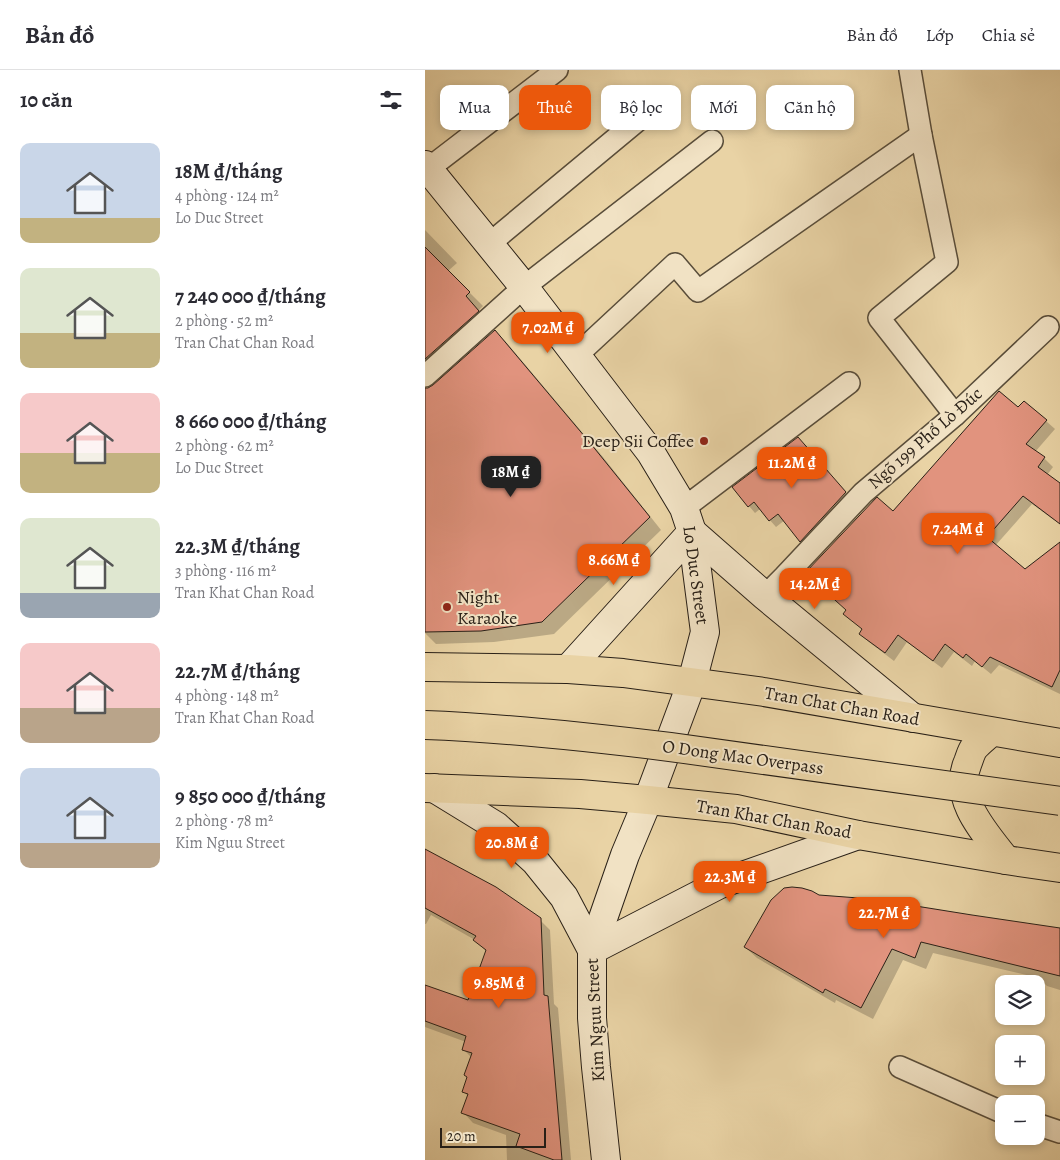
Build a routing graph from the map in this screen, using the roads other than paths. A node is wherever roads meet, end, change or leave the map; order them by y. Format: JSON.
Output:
{"nodes":[{"id":1,"x":557,"y":70,"type":"edge"},
{"id":2,"x":910,"y":70,"type":"edge"},
{"id":3,"x":626,"y":130,"type":"edge"},
{"id":4,"x":921,"y":135,"type":"junction"},
{"id":5,"x":712,"y":142,"type":"dead end"},
{"id":6,"x":427,"y":167,"type":"edge"},
{"id":7,"x":489,"y":244,"type":"junction"},
{"id":8,"x":524,"y":287,"type":"junction"},
{"id":9,"x":1048,"y":326,"type":"dead end"},
{"id":10,"x":576,"y":356,"type":"junction"},
{"id":11,"x":425,"y":376,"type":"edge"},
{"id":12,"x":849,"y":383,"type":"dead end"},
{"id":13,"x":955,"y":416,"type":"junction"},
{"id":14,"x":688,"y":520,"type":"junction"},
{"id":15,"x":765,"y":596,"type":"junction"},
{"id":16,"x":429,"y":661,"type":"edge"},
{"id":17,"x":568,"y":670,"type":"junction"},
{"id":18,"x":692,"y":682,"type":"junction"},
{"id":19,"x":913,"y":718,"type":"junction"},
{"id":20,"x":425,"y":725,"type":"edge"},
{"id":21,"x":991,"y":732,"type":"junction"},
{"id":22,"x":1060,"y":743,"type":"edge"},
{"id":23,"x":429,"y":788,"type":"edge"},
{"id":24,"x":648,"y":800,"type":"junction"},
{"id":25,"x":1060,"y":801,"type":"edge"},
{"id":26,"x":858,"y":835,"type":"junction"},
{"id":27,"x":1006,"y":860,"type":"junction"},
{"id":28,"x":1060,"y":868,"type":"edge"},
{"id":29,"x":592,"y":950,"type":"junction"},
{"id":30,"x":900,"y":1067,"type":"dead end"},
{"id":31,"x":995,"y":1108,"type":"edge"},
{"id":32,"x":1045,"y":1127,"type":"edge"},
{"id":33,"x":1060,"y":1132,"type":"edge"},
{"id":34,"x":606,"y":1160,"type":"edge"}],
"edges":[{"from":1,"to":6,"type":"lane"},
{"from":2,"to":4,"type":"lane"},
{"from":3,"to":7,"type":"lane"},
{"from":4,"to":10,"type":"lane"},
{"from":4,"to":13,"type":"lane"},
{"from":5,"to":8,"type":"lane"},
{"from":6,"to":7,"type":"street","name":"Lo Duc Street"},
{"from":7,"to":8,"type":"street","name":"Lo Duc Street"},
{"from":8,"to":10,"type":"street","name":"Lo Duc Street"},
{"from":8,"to":11,"type":"lane"},
{"from":9,"to":13,"type":"lane","name":"Ngõ 199 Phố Lò Đúc"},
{"from":10,"to":14,"type":"street","name":"Lo Duc Street"},
{"from":12,"to":14,"type":"lane"},
{"from":13,"to":15,"type":"lane","name":"Ngõ 199 Phố Lò Đúc"},
{"from":14,"to":15,"type":"street"},
{"from":14,"to":17,"type":"street"},
{"from":14,"to":18,"type":"street","name":"Lo Duc Street"},
{"from":15,"to":19,"type":"street"},
{"from":16,"to":17,"type":"main road"},
{"from":17,"to":18,"type":"main road"},
{"from":18,"to":19,"type":"main road","name":"Tran Chat Chan Road"},
{"from":18,"to":24,"type":"street","name":"Lo Duc Street"},
{"from":19,"to":21,"type":"main road","name":"Tran Chat Chan Road"},
{"from":20,"to":25,"type":"main road","name":"O Dong Mac Overpass","bridge":true},
{"from":21,"to":22,"type":"main road"},
{"from":21,"to":27,"type":"main road"},
{"from":23,"to":24,"type":"main road","name":"Tran Khat Chan Road"},
{"from":23,"to":29,"type":"street"},
{"from":24,"to":26,"type":"main road","name":"Tran Khat Chan Road"},
{"from":24,"to":29,"type":"street","name":"Kim Nguu Street"},
{"from":26,"to":27,"type":"main road","name":"Tran Khat Chan Road"},
{"from":26,"to":29,"type":"street"},
{"from":27,"to":28,"type":"main road","name":"Tran Khat Chan Road"},
{"from":29,"to":34,"type":"street","name":"Kim Nguu Street"},
{"from":30,"to":31,"type":"lane"},
{"from":32,"to":33,"type":"lane"}]}
